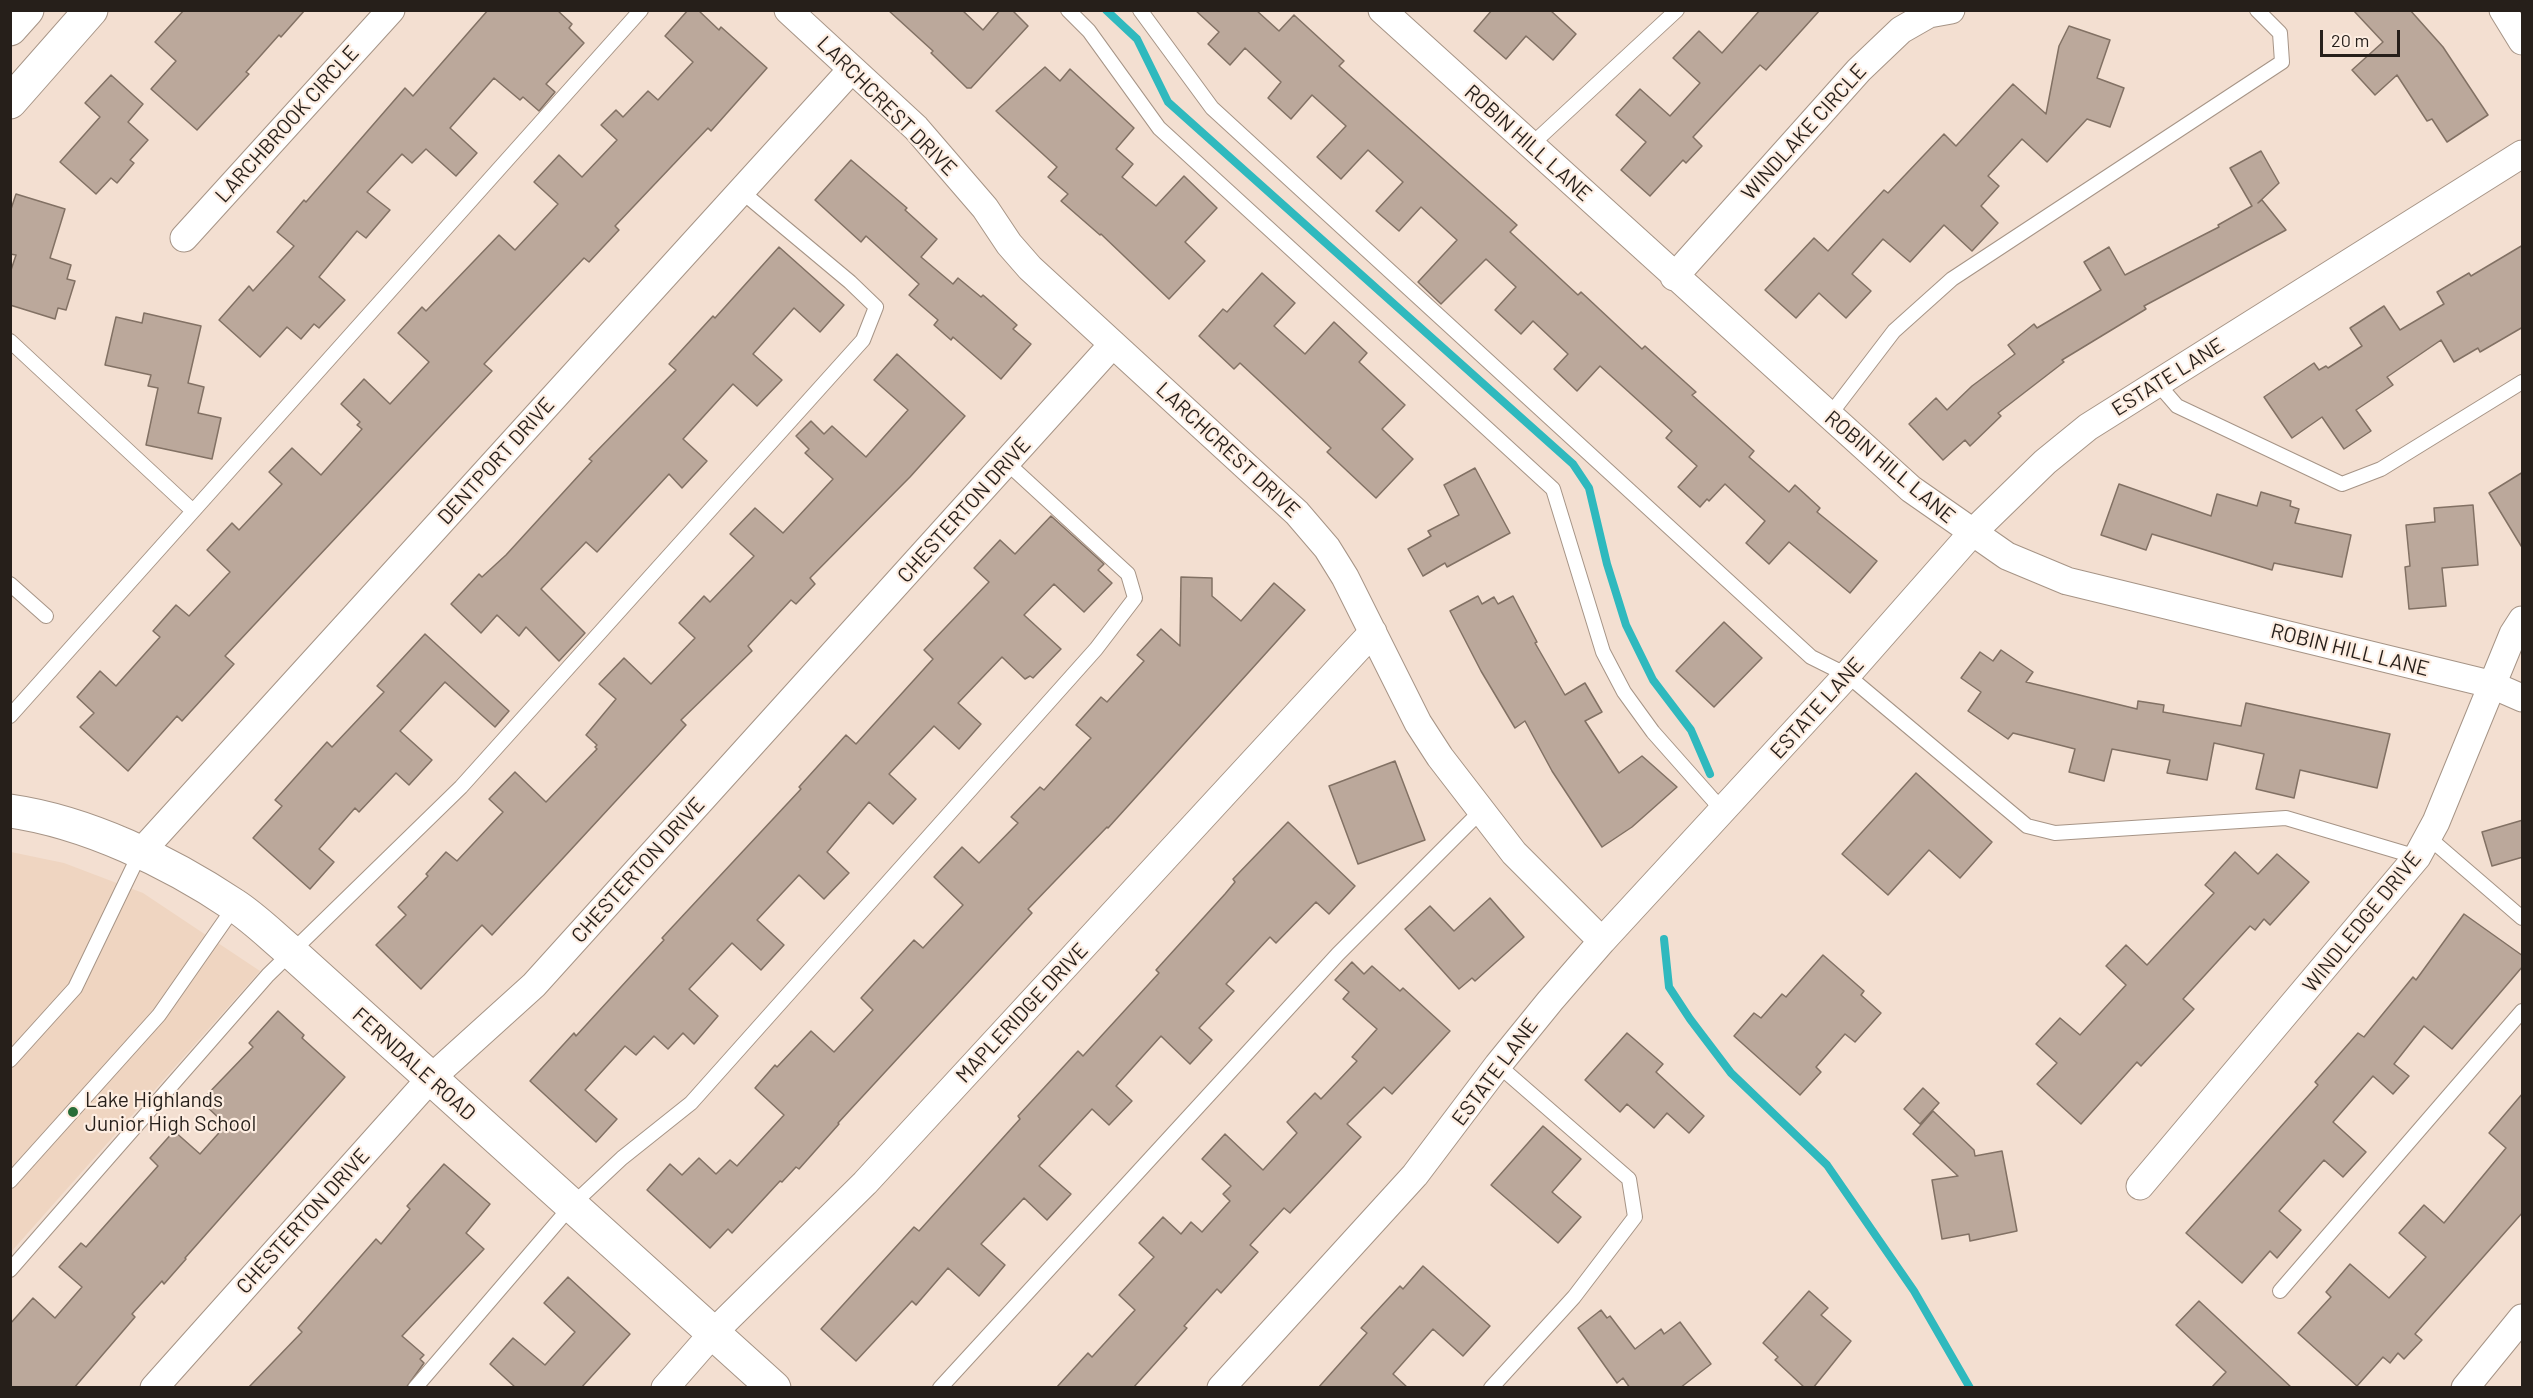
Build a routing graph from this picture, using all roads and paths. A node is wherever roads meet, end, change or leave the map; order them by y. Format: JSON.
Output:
{"nodes":[{"id":1,"x":27,"y":10,"type":"edge"},
{"id":2,"x":91,"y":10,"type":"edge"},
{"id":3,"x":391,"y":10,"type":"edge"},
{"id":4,"x":641,"y":10,"type":"edge"},
{"id":5,"x":788,"y":10,"type":"edge"},
{"id":6,"x":1068,"y":10,"type":"edge"},
{"id":7,"x":1140,"y":10,"type":"edge"},
{"id":8,"x":1677,"y":10,"type":"edge"},
{"id":9,"x":1951,"y":10,"type":"edge"},
{"id":10,"x":2258,"y":10,"type":"edge"},
{"id":11,"x":2503,"y":10,"type":"edge"},
{"id":12,"x":1392,"y":14,"type":"edge"},
{"id":13,"x":10,"y":29,"type":"edge"},
{"id":14,"x":2523,"y":41,"type":"edge"},
{"id":15,"x":852,"y":69,"type":"junction"},
{"id":16,"x":10,"y":102,"type":"edge"},
{"id":17,"x":1530,"y":146,"type":"junction"},
{"id":18,"x":2523,"y":154,"type":"edge"},
{"id":19,"x":741,"y":191,"type":"junction"},
{"id":20,"x":184,"y":238,"type":"dead end"},
{"id":21,"x":1674,"y":277,"type":"junction"},
{"id":22,"x":10,"y":341,"type":"edge"},
{"id":23,"x":1113,"y":344,"type":"junction"},
{"id":24,"x":2523,"y":382,"type":"edge"},
{"id":25,"x":2158,"y":384,"type":"junction"},
{"id":26,"x":1829,"y":416,"type":"junction"},
{"id":27,"x":1006,"y":462,"type":"junction"},
{"id":28,"x":193,"y":512,"type":"junction"},
{"id":29,"x":1972,"y":533,"type":"junction"},
{"id":30,"x":10,"y":584,"type":"edge"},
{"id":31,"x":45,"y":616,"type":"dead end"},
{"id":32,"x":2523,"y":620,"type":"edge"},
{"id":33,"x":1373,"y":632,"type":"junction"},
{"id":34,"x":1847,"y":675,"type":"junction"},
{"id":35,"x":2490,"y":684,"type":"junction"},
{"id":36,"x":2523,"y":698,"type":"edge"},
{"id":37,"x":10,"y":716,"type":"edge"},
{"id":38,"x":10,"y":811,"type":"edge"},
{"id":39,"x":1723,"y":811,"type":"junction"},
{"id":40,"x":1481,"y":812,"type":"junction"},
{"id":41,"x":2423,"y":847,"type":"junction"},
{"id":42,"x":140,"y":853,"type":"junction"},
{"id":43,"x":235,"y":906,"type":"junction"},
{"id":44,"x":2523,"y":918,"type":"edge"},
{"id":45,"x":1602,"y":941,"type":"junction"},
{"id":46,"x":290,"y":951,"type":"junction"},
{"id":47,"x":2523,"y":1011,"type":"edge"},
{"id":48,"x":10,"y":1060,"type":"edge"},
{"id":49,"x":1498,"y":1065,"type":"junction"},
{"id":50,"x":430,"y":1079,"type":"junction"},
{"id":51,"x":10,"y":1181,"type":"edge"},
{"id":52,"x":2140,"y":1186,"type":"dead end"},
{"id":53,"x":572,"y":1205,"type":"junction"},
{"id":54,"x":10,"y":1270,"type":"edge"},
{"id":55,"x":2280,"y":1291,"type":"dead end"},
{"id":56,"x":2523,"y":1318,"type":"edge"},
{"id":57,"x":714,"y":1332,"type":"junction"},
{"id":58,"x":154,"y":1388,"type":"edge"},
{"id":59,"x":415,"y":1388,"type":"edge"},
{"id":60,"x":665,"y":1388,"type":"edge"},
{"id":61,"x":774,"y":1388,"type":"edge"},
{"id":62,"x":940,"y":1388,"type":"edge"},
{"id":63,"x":1221,"y":1388,"type":"edge"},
{"id":64,"x":1491,"y":1388,"type":"edge"},
{"id":65,"x":2465,"y":1388,"type":"edge"}],
"edges":[{"from":1,"to":13,"type":"street"},
{"from":2,"to":16,"type":"street"},
{"from":3,"to":20,"type":"street","name":"LARCHBROOK CIRCLE"},
{"from":4,"to":28,"type":"lane"},
{"from":5,"to":15,"type":"street","name":"LARCHCREST DRIVE"},
{"from":6,"to":39,"type":"lane"},
{"from":7,"to":34,"type":"lane"},
{"from":8,"to":17,"type":"lane"},
{"from":9,"to":21,"type":"street","name":"WINDLAKE CIRCLE"},
{"from":10,"to":26,"type":"lane"},
{"from":11,"to":14,"type":"street"},
{"from":12,"to":17,"type":"street","name":"ROBIN HILL LANE"},
{"from":15,"to":19,"type":"street","name":"DENTPORT DRIVE"},
{"from":15,"to":23,"type":"street","name":"LARCHCREST DRIVE"},
{"from":17,"to":21,"type":"street","name":"ROBIN HILL LANE"},
{"from":18,"to":25,"type":"street","name":"ESTATE LANE"},
{"from":19,"to":42,"type":"street","name":"DENTPORT DRIVE"},
{"from":19,"to":46,"type":"lane"},
{"from":21,"to":26,"type":"street","name":"ROBIN HILL LANE"},
{"from":22,"to":28,"type":"lane"},
{"from":23,"to":27,"type":"street","name":"CHESTERTON DRIVE"},
{"from":23,"to":33,"type":"street","name":"LARCHCREST DRIVE"},
{"from":24,"to":25,"type":"lane"},
{"from":25,"to":29,"type":"street","name":"ESTATE LANE"},
{"from":26,"to":29,"type":"street","name":"ROBIN HILL LANE"},
{"from":27,"to":50,"type":"street","name":"CHESTERTON DRIVE"},
{"from":27,"to":53,"type":"lane"},
{"from":28,"to":37,"type":"lane"},
{"from":29,"to":34,"type":"street","name":"ESTATE LANE"},
{"from":29,"to":35,"type":"street","name":"ROBIN HILL LANE"},
{"from":30,"to":31,"type":"lane"},
{"from":32,"to":35,"type":"street","name":"WINDLEDGE DRIVE"},
{"from":33,"to":40,"type":"street","name":"LARCHCREST DRIVE"},
{"from":33,"to":57,"type":"street","name":"MAPLERIDGE DRIVE"},
{"from":34,"to":39,"type":"street","name":"ESTATE LANE"},
{"from":34,"to":41,"type":"lane"},
{"from":35,"to":36,"type":"street","name":"ROBIN HILL LANE"},
{"from":35,"to":41,"type":"street","name":"WINDLEDGE DRIVE"},
{"from":38,"to":42,"type":"street","name":"FERNDALE ROAD"},
{"from":39,"to":45,"type":"street","name":"ESTATE LANE"},
{"from":40,"to":45,"type":"street","name":"LARCHCREST DRIVE"},
{"from":40,"to":62,"type":"lane"},
{"from":41,"to":44,"type":"lane"},
{"from":41,"to":52,"type":"street","name":"WINDLEDGE DRIVE"},
{"from":42,"to":43,"type":"street","name":"FERNDALE ROAD"},
{"from":42,"to":48,"type":"lane"},
{"from":43,"to":46,"type":"street","name":"FERNDALE ROAD"},
{"from":43,"to":51,"type":"lane"},
{"from":45,"to":49,"type":"street","name":"ESTATE LANE"},
{"from":46,"to":50,"type":"street","name":"FERNDALE ROAD"},
{"from":46,"to":54,"type":"lane"},
{"from":47,"to":55,"type":"lane"},
{"from":49,"to":63,"type":"street","name":"ESTATE LANE"},
{"from":49,"to":64,"type":"lane"},
{"from":50,"to":53,"type":"street","name":"FERNDALE ROAD"},
{"from":50,"to":58,"type":"street","name":"CHESTERTON DRIVE"},
{"from":53,"to":57,"type":"street","name":"FERNDALE ROAD"},
{"from":53,"to":59,"type":"lane"},
{"from":56,"to":65,"type":"street"},
{"from":57,"to":60,"type":"street","name":"MAPLERIDGE DRIVE"},
{"from":57,"to":61,"type":"street","name":"FERNDALE ROAD"}]}
